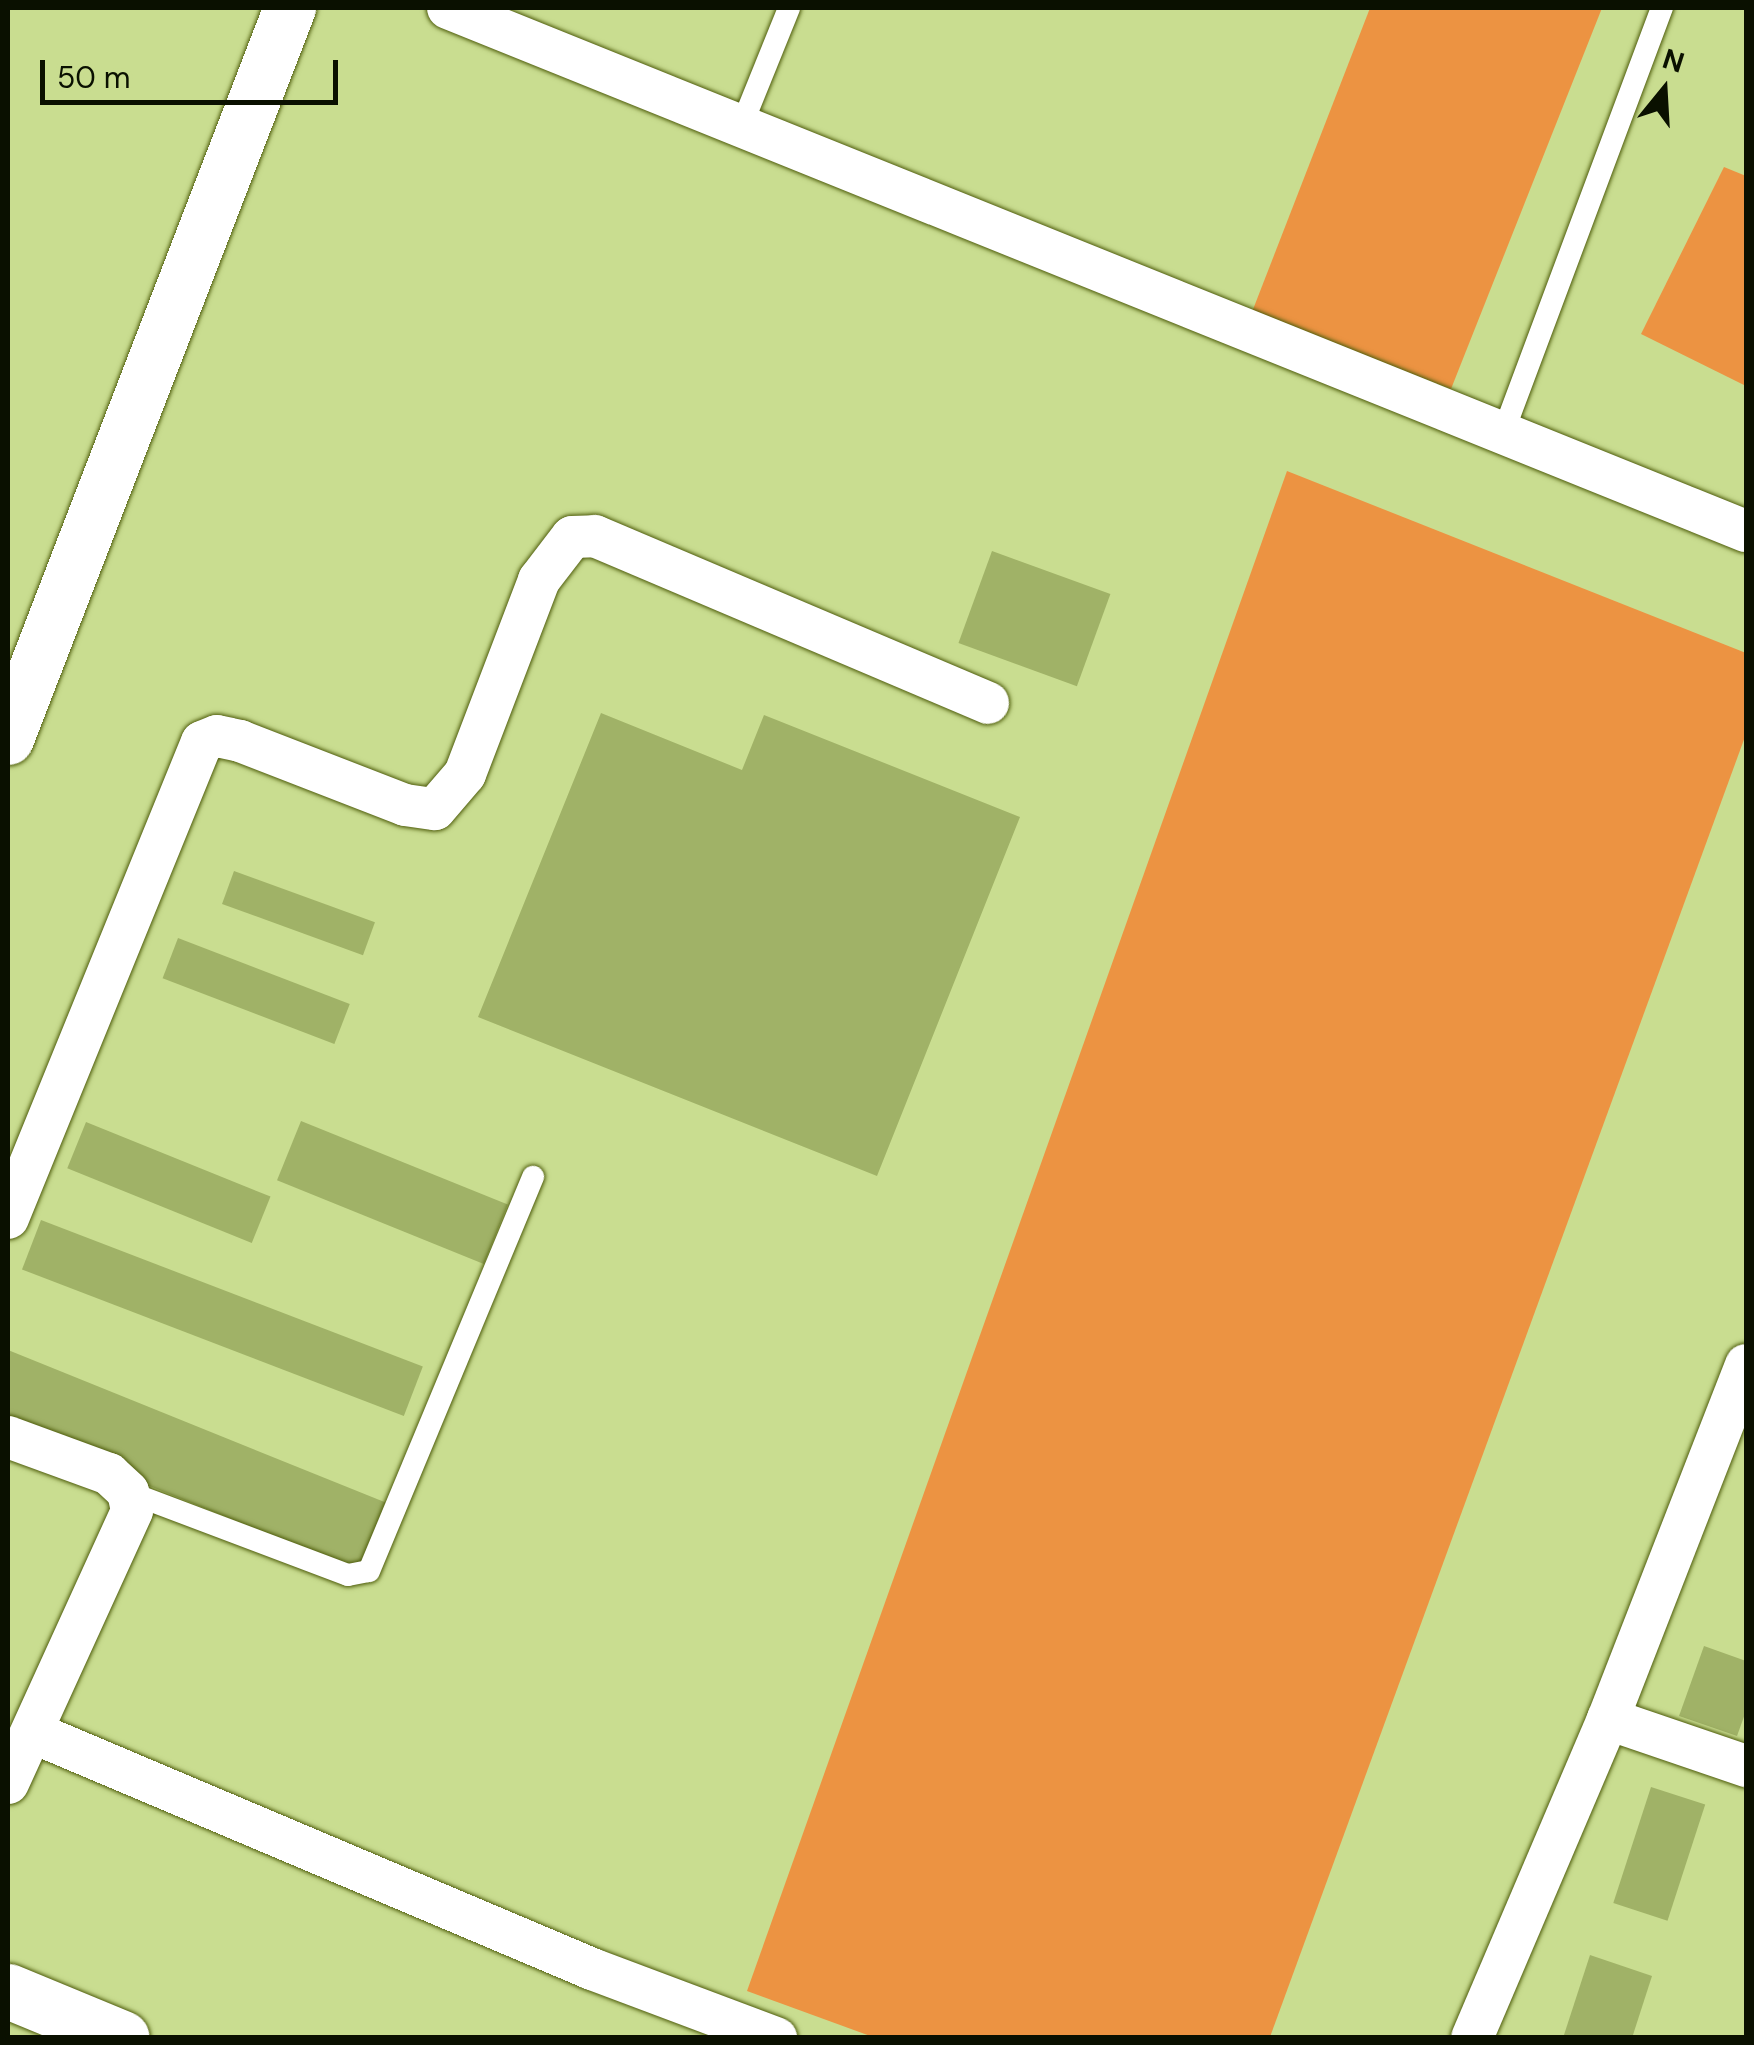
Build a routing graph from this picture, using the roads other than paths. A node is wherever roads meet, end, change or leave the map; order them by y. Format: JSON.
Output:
{"nodes":[{"id":1,"x":290,"y":8,"type":"edge"},
{"id":2,"x":448,"y":8,"type":"edge"},
{"id":3,"x":789,"y":8,"type":"edge"},
{"id":4,"x":1662,"y":8,"type":"edge"},
{"id":5,"x":741,"y":127,"type":"junction"},
{"id":6,"x":1503,"y":433,"type":"junction"},
{"id":7,"x":1746,"y":531,"type":"edge"},
{"id":8,"x":988,"y":702,"type":"dead end"},
{"id":9,"x":8,"y":739,"type":"edge"},
{"id":10,"x":533,"y":1177,"type":"dead end"},
{"id":11,"x":8,"y":1218,"type":"edge"},
{"id":12,"x":1746,"y":1364,"type":"edge"},
{"id":13,"x":8,"y":1437,"type":"edge"},
{"id":14,"x":128,"y":1492,"type":"junction"},
{"id":15,"x":1608,"y":1719,"type":"junction"},
{"id":16,"x":32,"y":1732,"type":"junction"},
{"id":17,"x":1746,"y":1766,"type":"edge"},
{"id":18,"x":8,"y":1783,"type":"edge"},
{"id":19,"x":8,"y":1991,"type":"edge"},
{"id":20,"x":122,"y":2038,"type":"edge"},
{"id":21,"x":776,"y":2038,"type":"edge"},
{"id":22,"x":1472,"y":2038,"type":"edge"}],
"edges":[{"from":1,"to":9,"type":"street"},
{"from":2,"to":5,"type":"street"},
{"from":3,"to":5,"type":"lane"},
{"from":4,"to":6,"type":"lane"},
{"from":5,"to":6,"type":"street"},
{"from":6,"to":7,"type":"street"},
{"from":8,"to":11,"type":"street"},
{"from":10,"to":14,"type":"lane"},
{"from":12,"to":15,"type":"street"},
{"from":13,"to":14,"type":"street"},
{"from":14,"to":16,"type":"street"},
{"from":15,"to":17,"type":"street"},
{"from":15,"to":22,"type":"street"},
{"from":16,"to":18,"type":"street"},
{"from":16,"to":21,"type":"street"},
{"from":19,"to":20,"type":"main road"}]}
